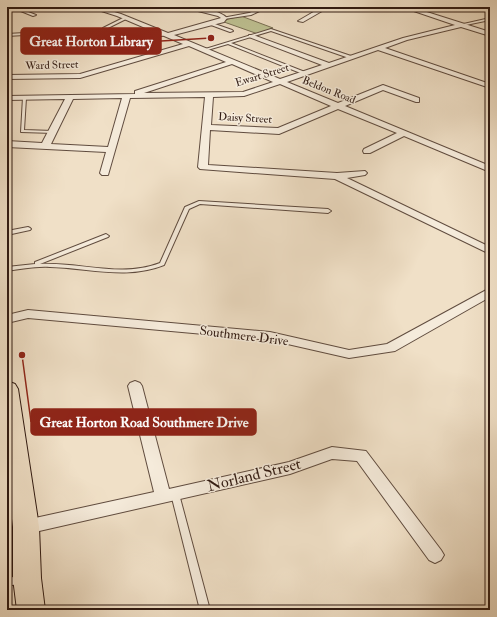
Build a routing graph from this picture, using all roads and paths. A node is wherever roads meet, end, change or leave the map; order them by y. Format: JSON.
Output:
{"nodes":[{"id":1,"x":12,"y":7,"type":"edge"},
{"id":2,"x":92,"y":7,"type":"edge"},
{"id":3,"x":185,"y":7,"type":"edge"},
{"id":4,"x":267,"y":7,"type":"edge"},
{"id":5,"x":326,"y":7,"type":"edge"},
{"id":6,"x":405,"y":7,"type":"edge"},
{"id":7,"x":34,"y":15,"type":"dead end"},
{"id":8,"x":126,"y":18,"type":"junction"},
{"id":9,"x":224,"y":18,"type":"junction"},
{"id":10,"x":490,"y":19,"type":"edge"},
{"id":11,"x":301,"y":21,"type":"dead end"},
{"id":12,"x":212,"y":24,"type":"junction"},
{"id":13,"x":461,"y":25,"type":"junction"},
{"id":14,"x":105,"y":28,"type":"dead end"},
{"id":15,"x":231,"y":31,"type":"dead end"},
{"id":16,"x":59,"y":32,"type":"dead end"},
{"id":17,"x":166,"y":34,"type":"junction"},
{"id":18,"x":490,"y":34,"type":"edge"},
{"id":19,"x":7,"y":35,"type":"edge"},
{"id":20,"x":251,"y":36,"type":"junction"},
{"id":21,"x":139,"y":41,"type":"dead end"},
{"id":22,"x":228,"y":43,"type":"junction"},
{"id":23,"x":190,"y":44,"type":"junction"},
{"id":24,"x":378,"y":48,"type":"junction"},
{"id":25,"x":204,"y":50,"type":"junction"},
{"id":26,"x":350,"y":57,"type":"junction"},
{"id":27,"x":232,"y":62,"type":"junction"},
{"id":28,"x":329,"y":65,"type":"junction"},
{"id":29,"x":304,"y":73,"type":"junction"},
{"id":30,"x":7,"y":78,"type":"edge"},
{"id":31,"x":280,"y":82,"type":"junction"},
{"id":32,"x":490,"y":86,"type":"edge"},
{"id":33,"x":209,"y":96,"type":"junction"},
{"id":34,"x":129,"y":97,"type":"junction"},
{"id":35,"x":7,"y":98,"type":"edge"},
{"id":36,"x":24,"y":98,"type":"junction"},
{"id":37,"x":70,"y":98,"type":"junction"},
{"id":38,"x":416,"y":100,"type":"dead end"},
{"id":39,"x":338,"y":106,"type":"junction"},
{"id":40,"x":206,"y":127,"type":"junction"},
{"id":41,"x":53,"y":132,"type":"junction"},
{"id":42,"x":405,"y":133,"type":"junction"},
{"id":43,"x":7,"y":144,"type":"edge"},
{"id":44,"x":46,"y":145,"type":"junction"},
{"id":45,"x":111,"y":150,"type":"junction"},
{"id":46,"x":367,"y":151,"type":"dead end"},
{"id":47,"x":490,"y":169,"type":"edge"},
{"id":48,"x":105,"y":173,"type":"dead end"},
{"id":49,"x":362,"y":174,"type":"dead end"},
{"id":50,"x":337,"y":176,"type":"junction"},
{"id":51,"x":328,"y":211,"type":"dead end"},
{"id":52,"x":28,"y":229,"type":"dead end"},
{"id":53,"x":7,"y":233,"type":"edge"},
{"id":54,"x":106,"y":236,"type":"dead end"},
{"id":55,"x":490,"y":252,"type":"edge"},
{"id":56,"x":32,"y":265,"type":"junction"},
{"id":57,"x":7,"y":269,"type":"edge"},
{"id":58,"x":490,"y":292,"type":"edge"},
{"id":59,"x":7,"y":319,"type":"edge"},
{"id":60,"x":136,"y":386,"type":"dead end"},
{"id":61,"x":7,"y":389,"type":"edge"},
{"id":62,"x":7,"y":392,"type":"edge"},
{"id":63,"x":169,"y":495,"type":"junction"},
{"id":64,"x":26,"y":527,"type":"junction"},
{"id":65,"x":435,"y":555,"type":"dead end"},
{"id":66,"x":17,"y":580,"type":"edge"},
{"id":67,"x":31,"y":610,"type":"edge"},
{"id":68,"x":206,"y":610,"type":"edge"}],
"edges":[{"from":1,"to":7,"type":"lane"},
{"from":2,"to":8,"type":"street","name":"Beldon Road"},
{"from":3,"to":9,"type":"street"},
{"from":4,"to":9,"type":"lane"},
{"from":5,"to":11,"type":"street"},
{"from":6,"to":13,"type":"street"},
{"from":8,"to":14,"type":"lane"},
{"from":8,"to":17,"type":"street","name":"Beldon Road"},
{"from":9,"to":12,"type":"street"},
{"from":10,"to":13,"type":"lane","name":"Ewart Street"},
{"from":12,"to":15,"type":"lane"},
{"from":12,"to":17,"type":"street"},
{"from":13,"to":18,"type":"street"},
{"from":13,"to":24,"type":"street","name":"Ewart Street"},
{"from":16,"to":19,"type":"lane"},
{"from":17,"to":21,"type":"lane"},
{"from":17,"to":23,"type":"street","name":"Beldon Road"},
{"from":20,"to":22,"type":"lane"},
{"from":20,"to":26,"type":"lane"},
{"from":20,"to":28,"type":"street"},
{"from":22,"to":25,"type":"lane"},
{"from":22,"to":29,"type":"lane"},
{"from":23,"to":25,"type":"street","name":"Beldon Road"},
{"from":23,"to":30,"type":"street","name":"Ward Street"},
{"from":24,"to":26,"type":"street","name":"Ewart Street"},
{"from":24,"to":32,"type":"street"},
{"from":25,"to":27,"type":"street","name":"Beldon Road"},
{"from":26,"to":28,"type":"street","name":"Ewart Street"},
{"from":27,"to":31,"type":"street","name":"Beldon Road"},
{"from":27,"to":34,"type":"street"},
{"from":28,"to":29,"type":"street","name":"Ewart Street"},
{"from":29,"to":31,"type":"street","name":"Ewart Street"},
{"from":31,"to":33,"type":"street","name":"Ewart Street"},
{"from":31,"to":39,"type":"street","name":"Beldon Road"},
{"from":33,"to":34,"type":"street","name":"Ewart Street"},
{"from":33,"to":40,"type":"street"},
{"from":34,"to":37,"type":"street","name":"Ewart Street"},
{"from":34,"to":45,"type":"street"},
{"from":35,"to":36,"type":"street","name":"Ewart Street"},
{"from":36,"to":37,"type":"street","name":"Ewart Street"},
{"from":36,"to":41,"type":"lane"},
{"from":37,"to":41,"type":"street"},
{"from":38,"to":39,"type":"street","name":"Daisy Street"},
{"from":39,"to":40,"type":"street","name":"Daisy Street"},
{"from":39,"to":42,"type":"street","name":"Beldon Road"},
{"from":40,"to":50,"type":"street"},
{"from":41,"to":44,"type":"street"},
{"from":42,"to":46,"type":"street"},
{"from":42,"to":47,"type":"street","name":"Beldon Road"},
{"from":43,"to":44,"type":"street"},
{"from":44,"to":45,"type":"street"},
{"from":45,"to":48,"type":"street"},
{"from":49,"to":50,"type":"street"},
{"from":50,"to":55,"type":"street"},
{"from":51,"to":56,"type":"lane"},
{"from":52,"to":53,"type":"lane"},
{"from":54,"to":56,"type":"lane"},
{"from":56,"to":57,"type":"lane"},
{"from":58,"to":59,"type":"street","name":"Southmere Drive"},
{"from":60,"to":63,"type":"street"},
{"from":61,"to":62,"type":"main road"},
{"from":62,"to":64,"type":"main road"},
{"from":63,"to":64,"type":"street","name":"Norland Street"},
{"from":63,"to":65,"type":"street","name":"Norland Street"},
{"from":63,"to":68,"type":"lane"},
{"from":64,"to":66,"type":"main road"},
{"from":66,"to":67,"type":"main road"}]}
